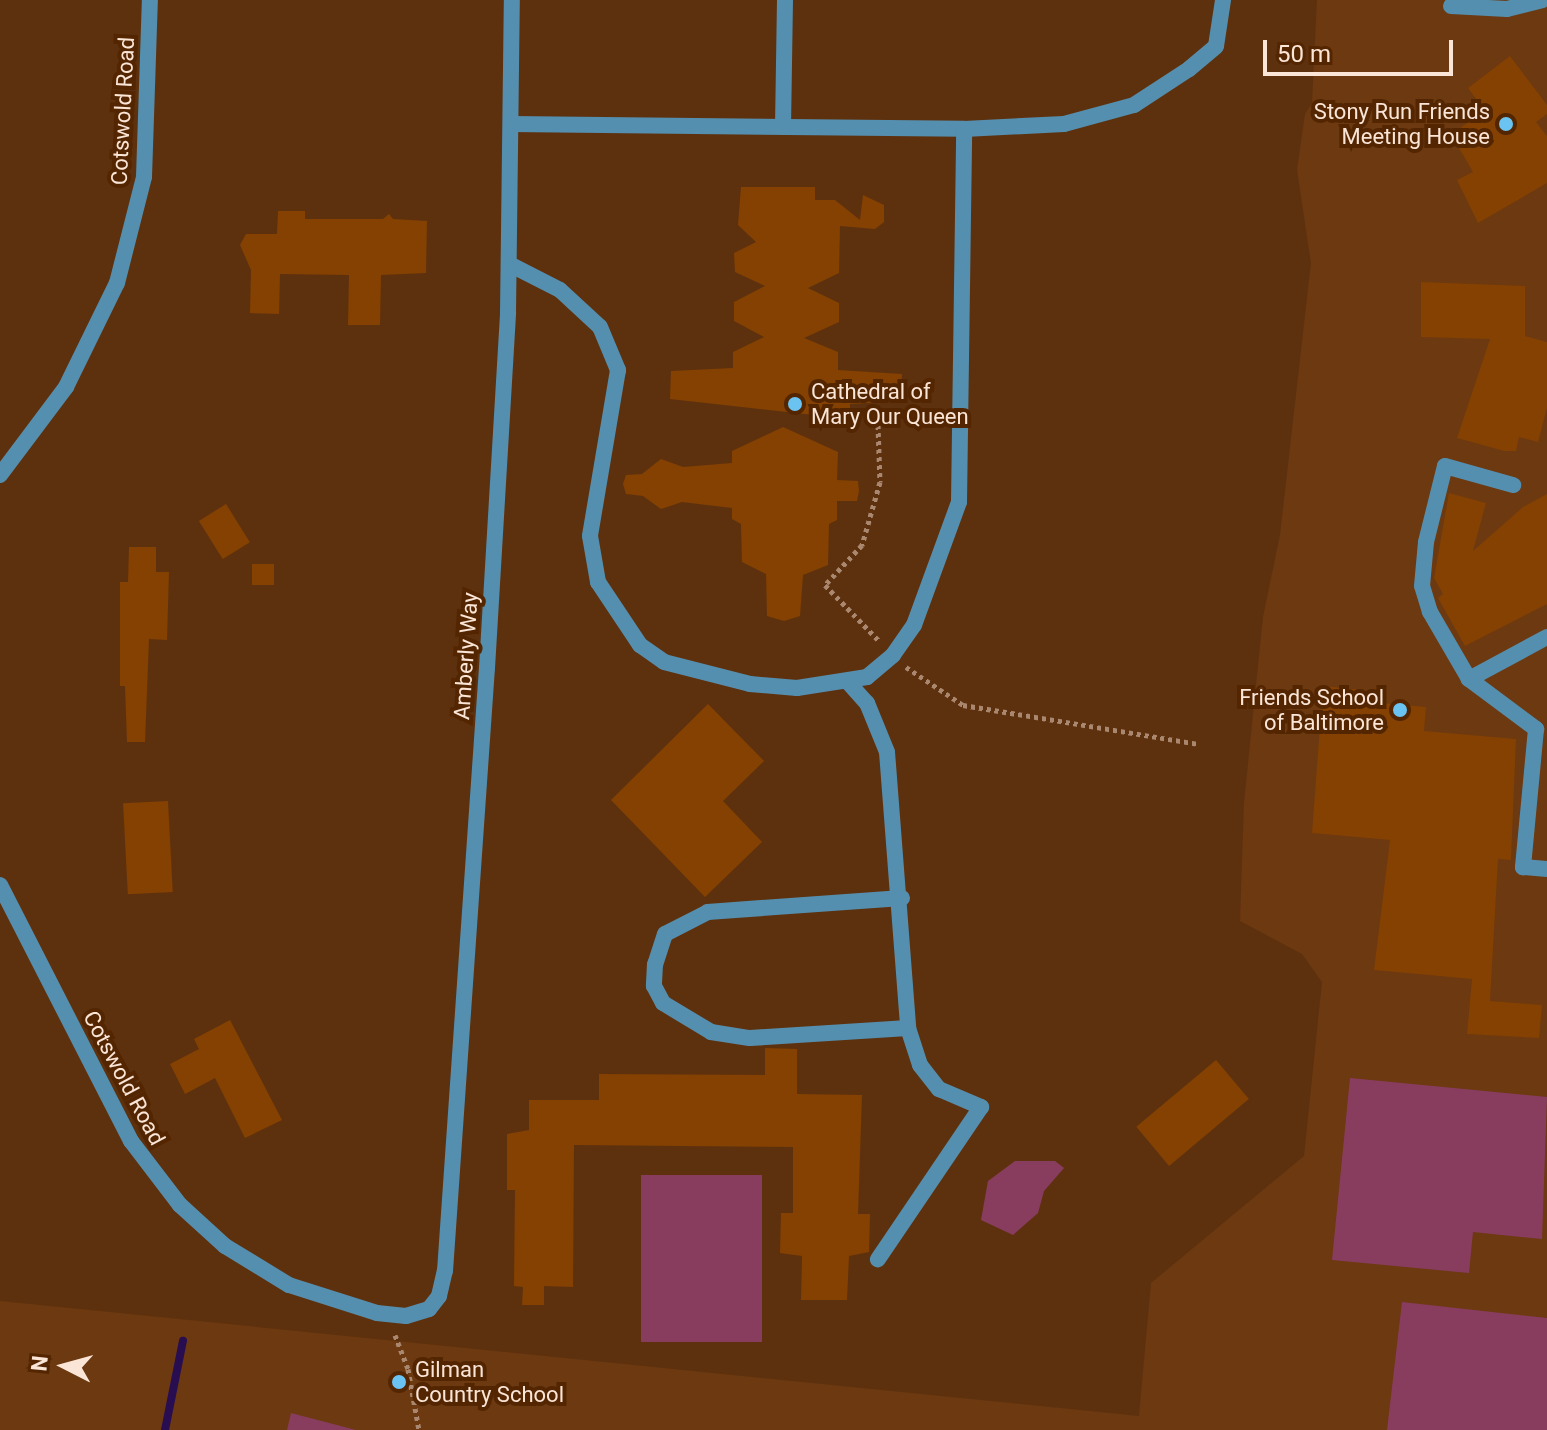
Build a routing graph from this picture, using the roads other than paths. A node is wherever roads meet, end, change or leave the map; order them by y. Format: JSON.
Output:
{"nodes":[{"id":1,"x":150,"y":0,"type":"edge"},
{"id":2,"x":512,"y":0,"type":"edge"},
{"id":3,"x":785,"y":0,"type":"edge"},
{"id":4,"x":1223,"y":0,"type":"edge"},
{"id":5,"x":1542,"y":0,"type":"edge"},
{"id":6,"x":1451,"y":6,"type":"dead end"},
{"id":7,"x":511,"y":124,"type":"junction"},
{"id":8,"x":783,"y":127,"type":"junction"},
{"id":9,"x":964,"y":129,"type":"junction"},
{"id":10,"x":509,"y":264,"type":"junction"},
{"id":11,"x":0,"y":475,"type":"edge"},
{"id":12,"x":1513,"y":485,"type":"dead end"},
{"id":13,"x":1547,"y":637,"type":"edge"},
{"id":14,"x":1469,"y":679,"type":"junction"},
{"id":15,"x":847,"y":681,"type":"junction"},
{"id":16,"x":1547,"y":869,"type":"edge"},
{"id":17,"x":0,"y":885,"type":"edge"},
{"id":18,"x":902,"y":898,"type":"junction"},
{"id":19,"x":908,"y":1028,"type":"junction"},
{"id":20,"x":878,"y":1259,"type":"dead end"},
{"id":21,"x":429,"y":1309,"type":"joint"}],
"edges":[{"from":1,"to":11,"type":"street","name":"Cotswold Road"},
{"from":2,"to":7,"type":"street","name":"Amberly Way"},
{"from":3,"to":8,"type":"street"},
{"from":4,"to":9,"type":"street"},
{"from":5,"to":6,"type":"street"},
{"from":7,"to":8,"type":"street"},
{"from":7,"to":10,"type":"street","name":"Amberly Way"},
{"from":8,"to":9,"type":"street"},
{"from":9,"to":15,"type":"street"},
{"from":10,"to":15,"type":"street"},
{"from":10,"to":21,"type":"street","name":"Amberly Way"},
{"from":12,"to":14,"type":"street"},
{"from":13,"to":14,"type":"street"},
{"from":14,"to":16,"type":"street"},
{"from":15,"to":18,"type":"street"},
{"from":17,"to":21,"type":"street","name":"Cotswold Road"},
{"from":18,"to":19,"type":"street"},
{"from":18,"to":19,"type":"street"},
{"from":19,"to":20,"type":"street"}]}
